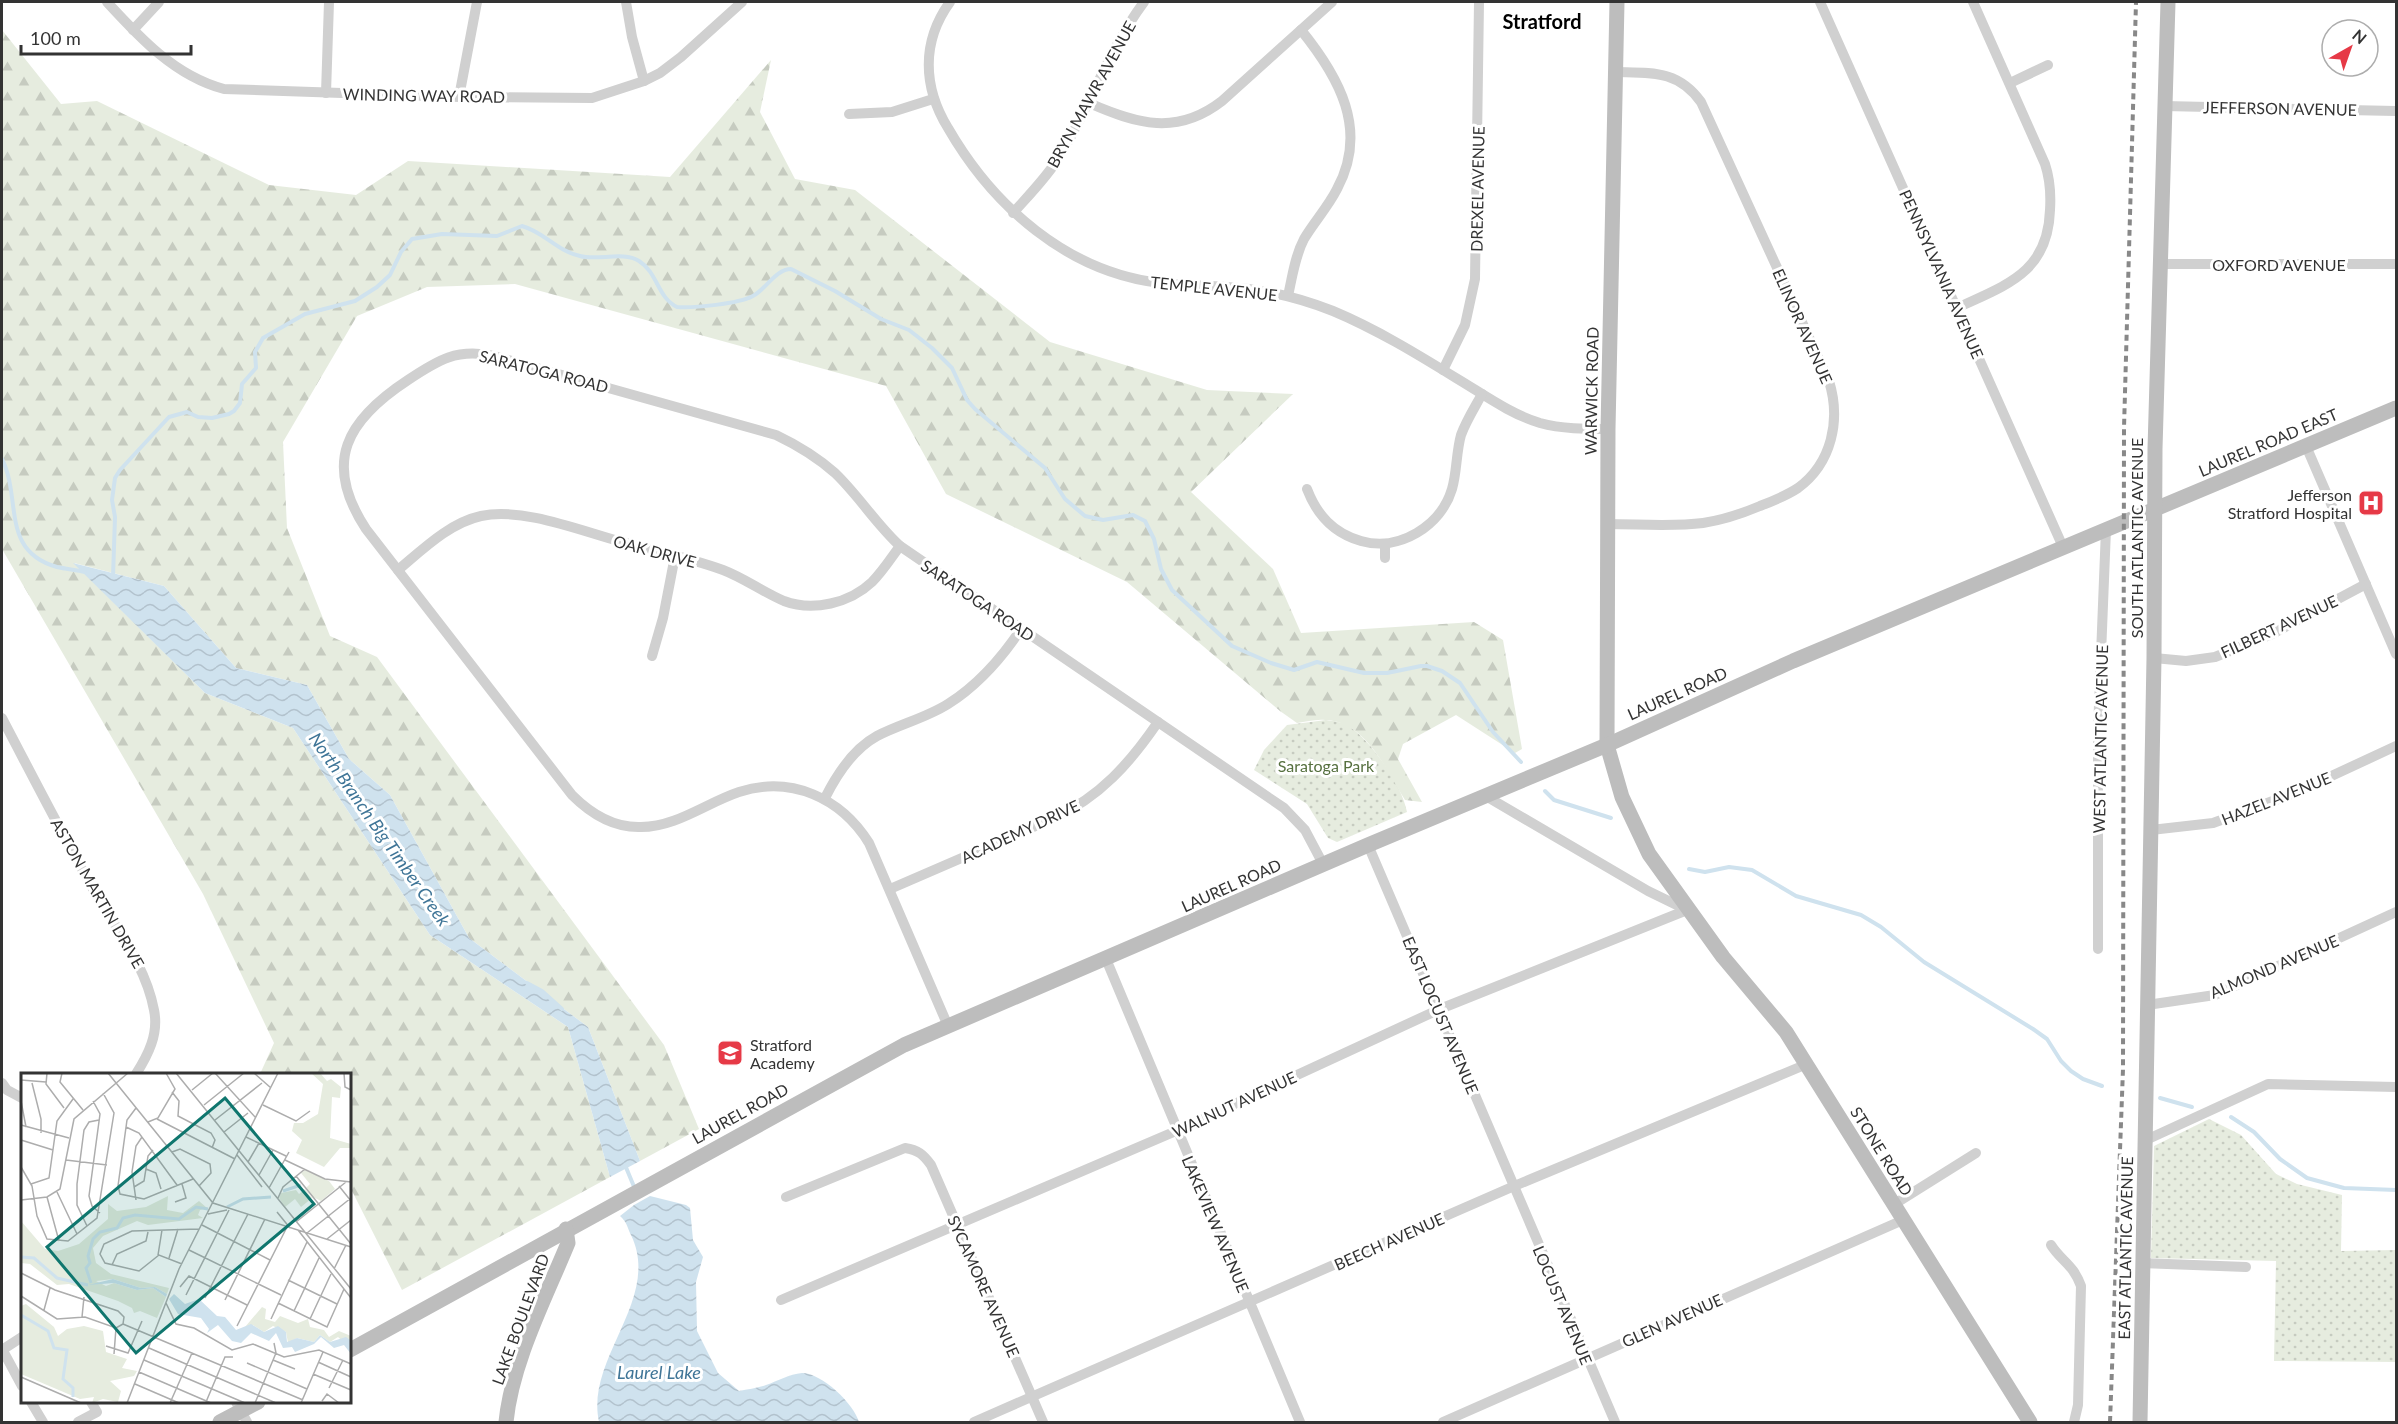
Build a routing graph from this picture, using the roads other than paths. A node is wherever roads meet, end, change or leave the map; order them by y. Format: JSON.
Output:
{"nodes":[{"id":1,"x":107,"y":2,"type":"edge"},
{"id":2,"x":159,"y":2,"type":"edge"},
{"id":3,"x":329,"y":2,"type":"edge"},
{"id":4,"x":477,"y":2,"type":"edge"},
{"id":5,"x":626,"y":2,"type":"edge"},
{"id":6,"x":742,"y":2,"type":"edge"},
{"id":7,"x":950,"y":2,"type":"edge"},
{"id":8,"x":1144,"y":2,"type":"edge"},
{"id":9,"x":1332,"y":2,"type":"edge"},
{"id":10,"x":1479,"y":2,"type":"edge"},
{"id":11,"x":1617,"y":2,"type":"edge"},
{"id":12,"x":1820,"y":2,"type":"edge"},
{"id":13,"x":1974,"y":2,"type":"edge"},
{"id":14,"x":2168,"y":2,"type":"edge"},
{"id":15,"x":133,"y":30,"type":"junction"},
{"id":16,"x":1302,"y":30,"type":"junction"},
{"id":17,"x":2048,"y":65,"type":"dead end"},
{"id":18,"x":1616,"y":72,"type":"junction"},
{"id":19,"x":644,"y":81,"type":"junction"},
{"id":20,"x":2010,"y":83,"type":"junction"},
{"id":21,"x":326,"y":93,"type":"junction"},
{"id":22,"x":459,"y":97,"type":"junction"},
{"id":23,"x":933,"y":99,"type":"junction"},
{"id":24,"x":1089,"y":102,"type":"junction"},
{"id":25,"x":2164,"y":106,"type":"junction"},
{"id":26,"x":2397,"y":111,"type":"edge"},
{"id":27,"x":849,"y":114,"type":"dead end"},
{"id":28,"x":1013,"y":213,"type":"junction"},
{"id":29,"x":2161,"y":264,"type":"junction"},
{"id":30,"x":2397,"y":264,"type":"edge"},
{"id":31,"x":1288,"y":296,"type":"junction"},
{"id":32,"x":1957,"y":308,"type":"junction"},
{"id":33,"x":1443,"y":370,"type":"junction"},
{"id":34,"x":1482,"y":394,"type":"junction"},
{"id":35,"x":2397,"y":408,"type":"edge"},
{"id":36,"x":1608,"y":429,"type":"junction"},
{"id":37,"x":2306,"y":446,"type":"junction"},
{"id":38,"x":1307,"y":489,"type":"dead end"},
{"id":39,"x":2154,"y":509,"type":"junction"},
{"id":40,"x":1607,"y":524,"type":"junction"},
{"id":41,"x":2106,"y":530,"type":"junction"},
{"id":42,"x":1385,"y":544,"type":"junction"},
{"id":43,"x":900,"y":546,"type":"junction"},
{"id":44,"x":2064,"y":547,"type":"junction"},
{"id":45,"x":675,"y":556,"type":"junction"},
{"id":46,"x":1385,"y":558,"type":"dead end"},
{"id":47,"x":398,"y":570,"type":"junction"},
{"id":48,"x":2366,"y":584,"type":"junction"},
{"id":49,"x":1021,"y":629,"type":"junction"},
{"id":50,"x":2397,"y":654,"type":"edge"},
{"id":51,"x":652,"y":656,"type":"dead end"},
{"id":52,"x":2154,"y":658,"type":"junction"},
{"id":53,"x":2,"y":718,"type":"edge"},
{"id":54,"x":1158,"y":722,"type":"junction"},
{"id":55,"x":1606,"y":745,"type":"junction"},
{"id":56,"x":2397,"y":746,"type":"edge"},
{"id":57,"x":1617,"y":780,"type":"joint"},
{"id":58,"x":1484,"y":795,"type":"junction"},
{"id":59,"x":825,"y":798,"type":"junction"},
{"id":60,"x":2151,"y":830,"type":"junction"},
{"id":61,"x":1368,"y":844,"type":"junction"},
{"id":62,"x":1323,"y":864,"type":"junction"},
{"id":63,"x":890,"y":889,"type":"junction"},
{"id":64,"x":1687,"y":910,"type":"junction"},
{"id":65,"x":2397,"y":912,"type":"edge"},
{"id":66,"x":2098,"y":949,"type":"dead end"},
{"id":67,"x":1106,"y":959,"type":"junction"},
{"id":68,"x":2147,"y":1005,"type":"junction"},
{"id":69,"x":1440,"y":1009,"type":"junction"},
{"id":70,"x":948,"y":1026,"type":"junction"},
{"id":71,"x":1807,"y":1064,"type":"junction"},
{"id":72,"x":137,"y":1073,"type":"edge"},
{"id":73,"x":2146,"y":1075,"type":"joint"},
{"id":74,"x":2397,"y":1087,"type":"edge"},
{"id":75,"x":3,"y":1091,"type":"edge"},
{"id":76,"x":21,"y":1098,"type":"edge"},
{"id":77,"x":1176,"y":1131,"type":"junction"},
{"id":78,"x":2146,"y":1140,"type":"junction"},
{"id":79,"x":1976,"y":1153,"type":"dead end"},
{"id":80,"x":1512,"y":1187,"type":"junction"},
{"id":81,"x":786,"y":1197,"type":"dead end"},
{"id":82,"x":1893,"y":1205,"type":"junction"},
{"id":83,"x":1903,"y":1220,"type":"junction"},
{"id":84,"x":957,"y":1225,"type":"junction"},
{"id":85,"x":566,"y":1229,"type":"junction"},
{"id":86,"x":2051,"y":1245,"type":"dead end"},
{"id":87,"x":2141,"y":1263,"type":"junction"},
{"id":88,"x":2246,"y":1267,"type":"dead end"},
{"id":89,"x":782,"y":1300,"type":"dead end"},
{"id":90,"x":1250,"y":1304,"type":"junction"},
{"id":91,"x":21,"y":1338,"type":"edge"},
{"id":92,"x":2,"y":1349,"type":"edge"},
{"id":93,"x":351,"y":1349,"type":"edge"},
{"id":94,"x":1586,"y":1358,"type":"junction"},
{"id":95,"x":21,"y":1384,"type":"edge"},
{"id":96,"x":1032,"y":1397,"type":"junction"},
{"id":97,"x":32,"y":1403,"type":"edge"},
{"id":98,"x":92,"y":1403,"type":"edge"},
{"id":99,"x":255,"y":1403,"type":"edge"},
{"id":100,"x":241,"y":1412,"type":"edge"},
{"id":101,"x":43,"y":1422,"type":"edge"},
{"id":102,"x":78,"y":1422,"type":"edge"},
{"id":103,"x":220,"y":1422,"type":"edge"},
{"id":104,"x":506,"y":1422,"type":"edge"},
{"id":105,"x":974,"y":1422,"type":"edge"},
{"id":106,"x":1043,"y":1422,"type":"edge"},
{"id":107,"x":1300,"y":1422,"type":"edge"},
{"id":108,"x":1443,"y":1422,"type":"edge"},
{"id":109,"x":1615,"y":1422,"type":"edge"},
{"id":110,"x":2030,"y":1422,"type":"edge"},
{"id":111,"x":2074,"y":1422,"type":"edge"},
{"id":112,"x":2140,"y":1422,"type":"edge"}],
"edges":[{"from":1,"to":15,"type":"street","name":"WINDING WAY ROAD"},
{"from":2,"to":15,"type":"street"},
{"from":3,"to":21,"type":"street"},
{"from":4,"to":22,"type":"street"},
{"from":5,"to":19,"type":"street"},
{"from":6,"to":19,"type":"street","name":"WINDING WAY ROAD"},
{"from":7,"to":23,"type":"street","name":"TEMPLE AVENUE"},
{"from":8,"to":24,"type":"street","name":"BRYN MAWR AVENUE"},
{"from":9,"to":16,"type":"street"},
{"from":10,"to":33,"type":"street","name":"DREXEL AVENUE"},
{"from":11,"to":18,"type":"street","name":"WARWICK ROAD"},
{"from":12,"to":32,"type":"street","name":"PENNSYLVANIA AVENUE"},
{"from":13,"to":20,"type":"street"},
{"from":14,"to":25,"type":"street","name":"SOUTH ATLANTIC AVENUE"},
{"from":15,"to":21,"type":"street","name":"WINDING WAY ROAD"},
{"from":16,"to":24,"type":"street"},
{"from":16,"to":31,"type":"street"},
{"from":17,"to":20,"type":"street"},
{"from":18,"to":36,"type":"street","name":"WARWICK ROAD"},
{"from":18,"to":40,"type":"street","name":"ELINOR AVENUE"},
{"from":19,"to":22,"type":"street","name":"WINDING WAY ROAD"},
{"from":20,"to":32,"type":"street"},
{"from":21,"to":22,"type":"street","name":"WINDING WAY ROAD"},
{"from":23,"to":27,"type":"street"},
{"from":23,"to":28,"type":"street","name":"TEMPLE AVENUE"},
{"from":24,"to":28,"type":"street","name":"BRYN MAWR AVENUE"},
{"from":25,"to":26,"type":"street","name":"JEFFERSON AVENUE"},
{"from":25,"to":29,"type":"street","name":"SOUTH ATLANTIC AVENUE"},
{"from":28,"to":31,"type":"street","name":"TEMPLE AVENUE"},
{"from":29,"to":30,"type":"street","name":"OXFORD AVENUE"},
{"from":29,"to":39,"type":"street","name":"SOUTH ATLANTIC AVENUE"},
{"from":31,"to":33,"type":"street","name":"TEMPLE AVENUE"},
{"from":32,"to":44,"type":"street","name":"PENNSYLVANIA AVENUE"},
{"from":33,"to":34,"type":"street","name":"TEMPLE AVENUE"},
{"from":34,"to":36,"type":"street","name":"TEMPLE AVENUE"},
{"from":34,"to":42,"type":"street"},
{"from":35,"to":37,"type":"street","name":"LAUREL ROAD EAST"},
{"from":36,"to":40,"type":"street","name":"WARWICK ROAD"},
{"from":37,"to":39,"type":"street","name":"LAUREL ROAD EAST"},
{"from":37,"to":48,"type":"street"},
{"from":38,"to":42,"type":"street"},
{"from":39,"to":41,"type":"street","name":"LAUREL ROAD"},
{"from":39,"to":52,"type":"street","name":"SOUTH ATLANTIC AVENUE"},
{"from":40,"to":55,"type":"street","name":"WARWICK ROAD"},
{"from":41,"to":44,"type":"street","name":"LAUREL ROAD"},
{"from":41,"to":66,"type":"street","name":"WEST ATLANTIC AVENUE"},
{"from":42,"to":46,"type":"street"},
{"from":43,"to":45,"type":"street","name":"OAK DRIVE"},
{"from":43,"to":47,"type":"street","name":"SARATOGA ROAD"},
{"from":43,"to":49,"type":"street","name":"SARATOGA ROAD"},
{"from":44,"to":55,"type":"street","name":"LAUREL ROAD"},
{"from":45,"to":47,"type":"street","name":"OAK DRIVE"},
{"from":45,"to":51,"type":"street"},
{"from":47,"to":59,"type":"street","name":"SARATOGA ROAD"},
{"from":48,"to":50,"type":"street"},
{"from":48,"to":52,"type":"street","name":"FILBERT AVENUE"},
{"from":49,"to":54,"type":"street","name":"SARATOGA ROAD"},
{"from":49,"to":59,"type":"street"},
{"from":52,"to":60,"type":"street","name":"SOUTH ATLANTIC AVENUE"},
{"from":53,"to":72,"type":"street","name":"ASTON MARTIN DRIVE"},
{"from":54,"to":62,"type":"street","name":"SARATOGA ROAD"},
{"from":54,"to":63,"type":"street","name":"ACADEMY DRIVE"},
{"from":55,"to":57,"type":"street","name":"WARWICK ROAD"},
{"from":55,"to":58,"type":"street","name":"LAUREL ROAD"},
{"from":56,"to":60,"type":"street","name":"HAZEL AVENUE"},
{"from":57,"to":64,"type":"street","name":"STONE ROAD"},
{"from":58,"to":61,"type":"street","name":"LAUREL ROAD"},
{"from":58,"to":64,"type":"street","name":"STONE ROAD"},
{"from":59,"to":63,"type":"street","name":"SARATOGA ROAD"},
{"from":60,"to":68,"type":"street","name":"SOUTH ATLANTIC AVENUE"},
{"from":61,"to":62,"type":"street","name":"LAUREL ROAD"},
{"from":61,"to":69,"type":"street","name":"EAST LOCUST AVENUE"},
{"from":62,"to":67,"type":"street","name":"LAUREL ROAD"},
{"from":63,"to":70,"type":"street","name":"SARATOGA ROAD"},
{"from":64,"to":69,"type":"street","name":"WALNUT AVENUE"},
{"from":64,"to":71,"type":"street","name":"STONE ROAD"},
{"from":65,"to":68,"type":"street","name":"ALMOND AVENUE"},
{"from":67,"to":70,"type":"street","name":"LAUREL ROAD"},
{"from":67,"to":77,"type":"street","name":"LAKEVIEW AVENUE"},
{"from":68,"to":73,"type":"street","name":"SOUTH ATLANTIC AVENUE"},
{"from":69,"to":77,"type":"street","name":"WALNUT AVENUE"},
{"from":69,"to":80,"type":"street","name":"EAST LOCUST AVENUE"},
{"from":70,"to":85,"type":"street","name":"LAUREL ROAD"},
{"from":71,"to":80,"type":"street","name":"BEECH AVENUE"},
{"from":71,"to":82,"type":"street","name":"STONE ROAD"},
{"from":73,"to":78,"type":"street","name":"EAST ATLANTIC AVENUE"},
{"from":74,"to":78,"type":"street"},
{"from":75,"to":76,"type":"street"},
{"from":77,"to":84,"type":"street","name":"WALNUT AVENUE"},
{"from":77,"to":90,"type":"street","name":"LAKEVIEW AVENUE"},
{"from":78,"to":87,"type":"street","name":"EAST ATLANTIC AVENUE"},
{"from":79,"to":82,"type":"street"},
{"from":80,"to":90,"type":"street","name":"BEECH AVENUE"},
{"from":80,"to":94,"type":"street","name":"LOCUST AVENUE"},
{"from":81,"to":84,"type":"street","name":"SYCAMORE AVENUE"},
{"from":82,"to":83,"type":"street","name":"STONE ROAD"},
{"from":83,"to":94,"type":"street","name":"GLEN AVENUE"},
{"from":83,"to":110,"type":"street","name":"STONE ROAD"},
{"from":84,"to":89,"type":"street","name":"WALNUT AVENUE"},
{"from":84,"to":96,"type":"street","name":"SYCAMORE AVENUE"},
{"from":85,"to":93,"type":"street","name":"LAUREL ROAD"},
{"from":85,"to":104,"type":"street","name":"LAKE BOULEVARD"},
{"from":86,"to":111,"type":"street"},
{"from":87,"to":88,"type":"street"},
{"from":87,"to":112,"type":"street","name":"EAST ATLANTIC AVENUE"},
{"from":90,"to":96,"type":"street","name":"BEECH AVENUE"},
{"from":90,"to":107,"type":"street","name":"LAKEVIEW AVENUE"},
{"from":91,"to":92,"type":"street"},
{"from":92,"to":95,"type":"street"},
{"from":94,"to":108,"type":"street","name":"GLEN AVENUE"},
{"from":94,"to":109,"type":"street","name":"LOCUST AVENUE"},
{"from":96,"to":105,"type":"street","name":"BEECH AVENUE"},
{"from":96,"to":106,"type":"street","name":"SYCAMORE AVENUE"},
{"from":97,"to":101,"type":"street"},
{"from":98,"to":102,"type":"street"},
{"from":99,"to":100,"type":"street"},
{"from":100,"to":103,"type":"street"}]}
